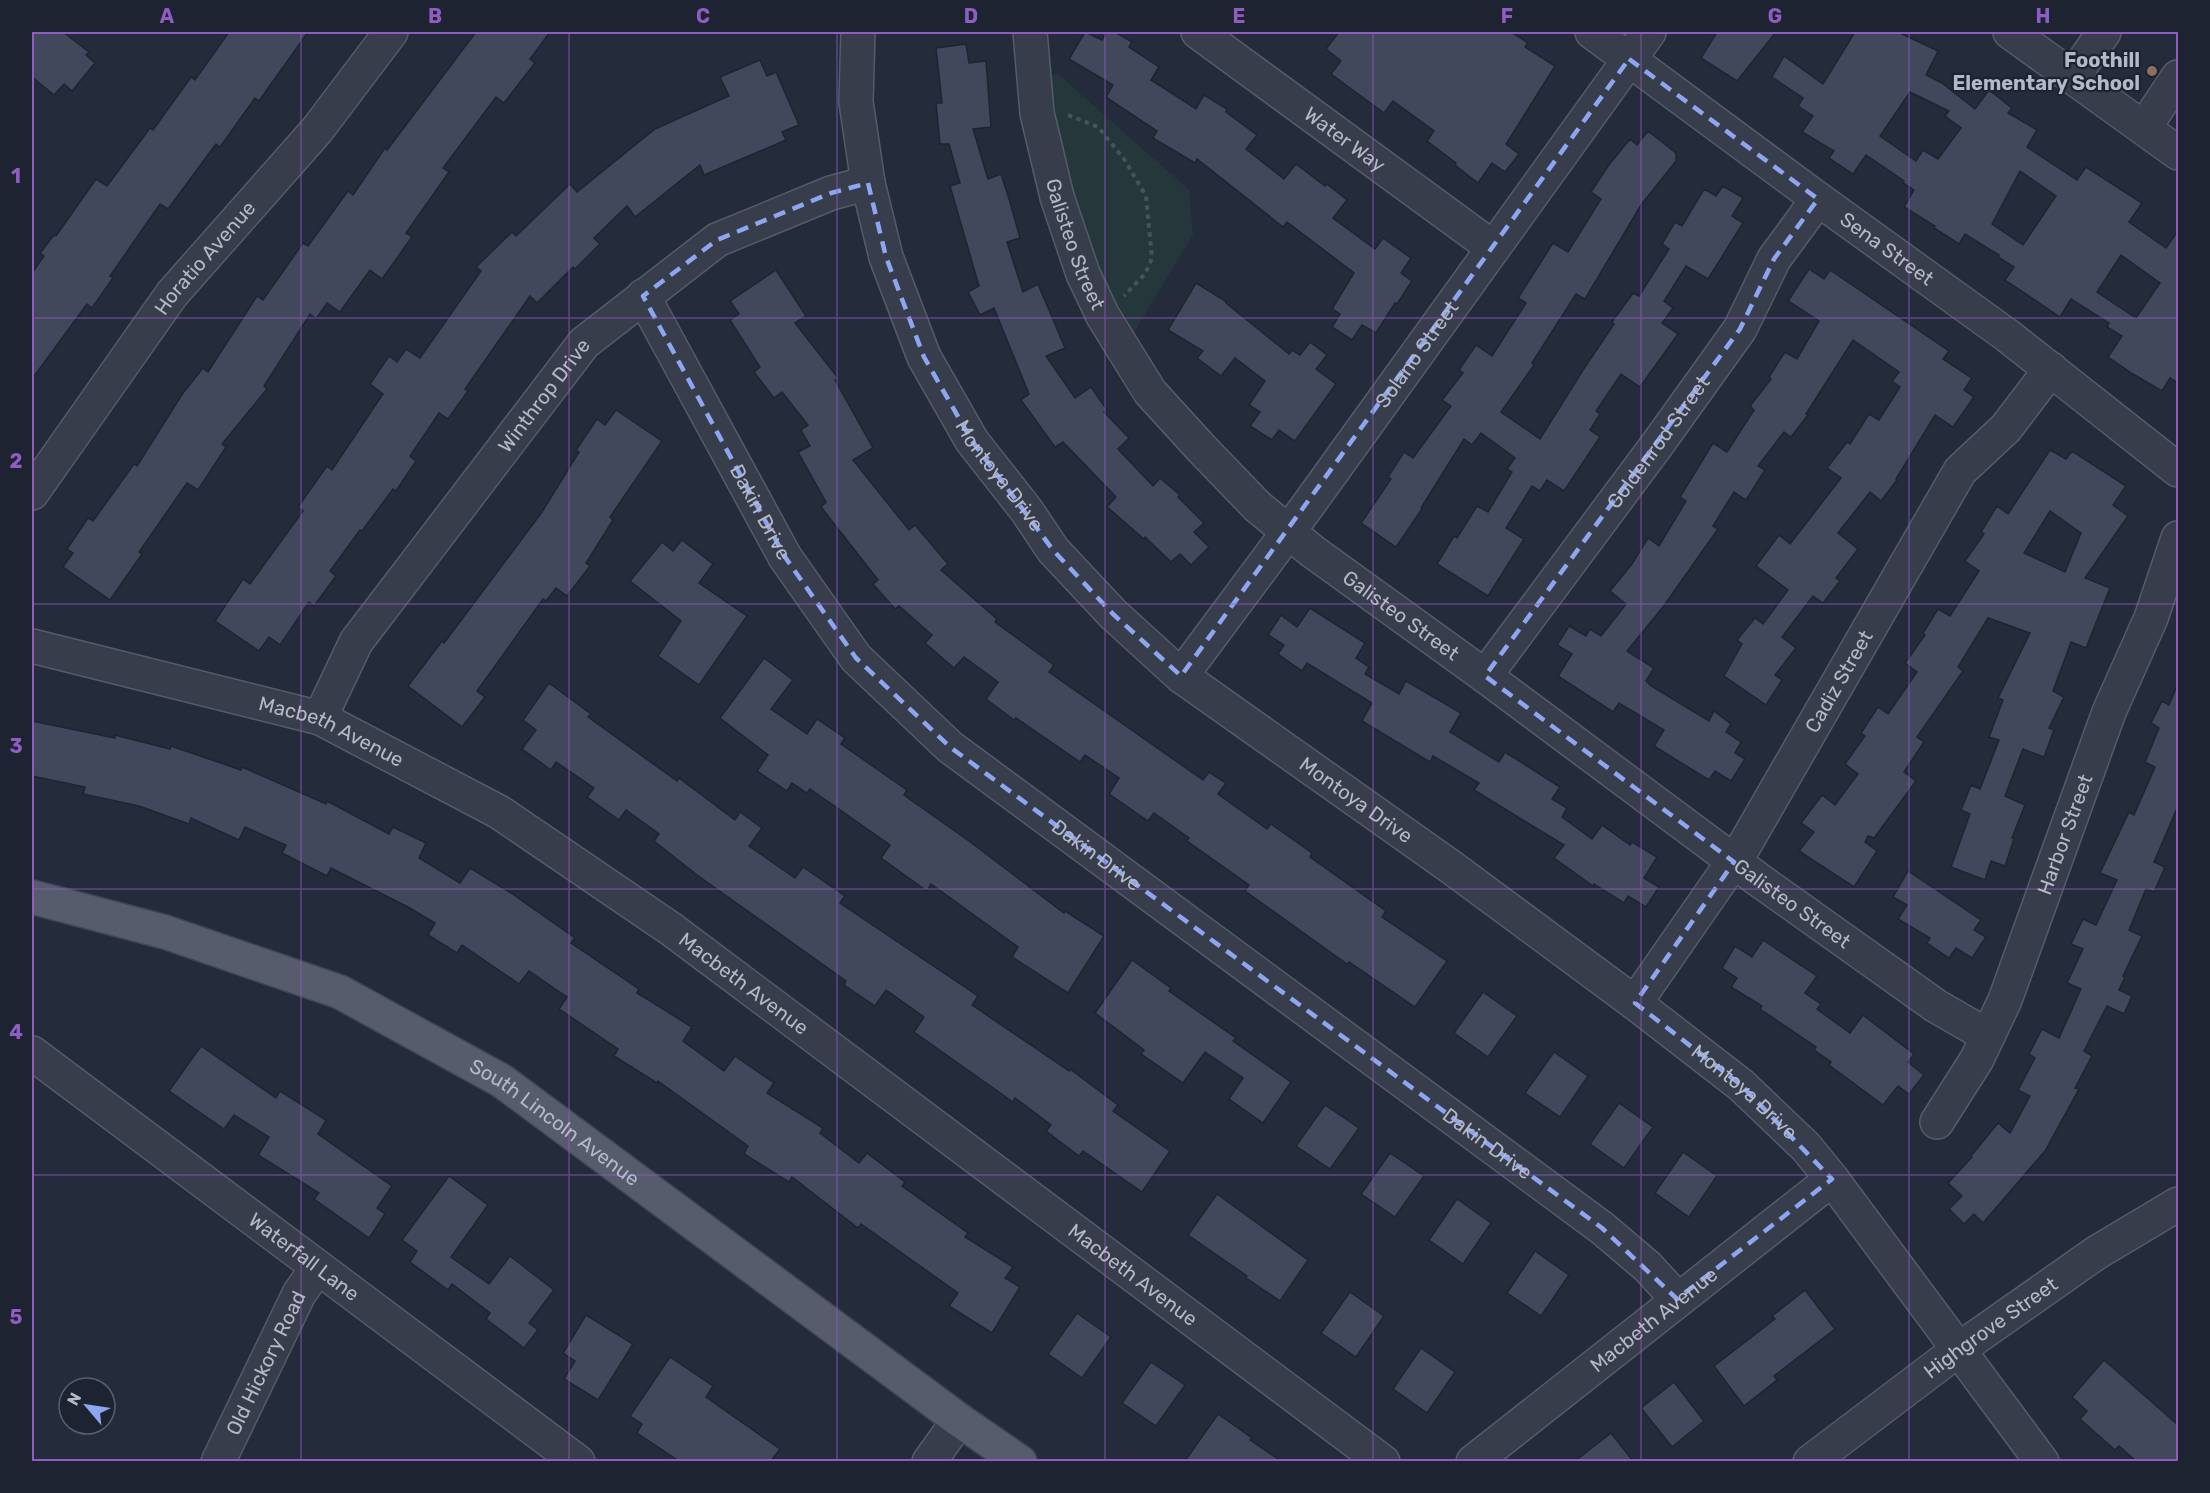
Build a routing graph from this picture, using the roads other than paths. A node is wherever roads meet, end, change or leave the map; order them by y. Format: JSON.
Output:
{"nodes":[{"id":1,"x":391,"y":32,"type":"edge"},
{"id":2,"x":858,"y":32,"type":"edge"},
{"id":3,"x":1030,"y":32,"type":"edge"},
{"id":4,"x":1198,"y":32,"type":"edge"},
{"id":5,"x":1592,"y":32,"type":"edge"},
{"id":6,"x":1649,"y":32,"type":"edge"},
{"id":7,"x":2010,"y":32,"type":"edge"},
{"id":8,"x":2104,"y":32,"type":"edge"},
{"id":9,"x":1629,"y":59,"type":"junction"},
{"id":10,"x":2073,"y":77,"type":"junction"},
{"id":11,"x":2178,"y":77,"type":"edge"},
{"id":12,"x":2144,"y":128,"type":"junction"},
{"id":13,"x":2178,"y":153,"type":"edge"},
{"id":14,"x":868,"y":183,"type":"junction"},
{"id":15,"x":1818,"y":199,"type":"junction"},
{"id":16,"x":1492,"y":247,"type":"junction"},
{"id":17,"x":643,"y":296,"type":"junction"},
{"id":18,"x":2051,"y":369,"type":"junction"},
{"id":19,"x":2178,"y":470,"type":"edge"},
{"id":20,"x":32,"y":493,"type":"edge"},
{"id":21,"x":1287,"y":533,"type":"junction"},
{"id":22,"x":2178,"y":538,"type":"edge"},
{"id":23,"x":32,"y":646,"type":"edge"},
{"id":24,"x":1181,"y":676,"type":"junction"},
{"id":25,"x":1485,"y":676,"type":"junction"},
{"id":26,"x":320,"y":718,"type":"junction"},
{"id":27,"x":1734,"y":862,"type":"junction"},
{"id":28,"x":32,"y":897,"type":"edge"},
{"id":29,"x":1635,"y":1003,"type":"junction"},
{"id":30,"x":1988,"y":1036,"type":"junction"},
{"id":31,"x":32,"y":1053,"type":"edge"},
{"id":32,"x":1937,"y":1122,"type":"dead end"},
{"id":33,"x":1832,"y":1179,"type":"junction"},
{"id":34,"x":2178,"y":1204,"type":"edge"},
{"id":35,"x":317,"y":1268,"type":"junction"},
{"id":36,"x":1677,"y":1299,"type":"junction"},
{"id":37,"x":1958,"y":1350,"type":"junction"},
{"id":38,"x":960,"y":1420,"type":"junction"},
{"id":39,"x":219,"y":1461,"type":"edge"},
{"id":40,"x":578,"y":1461,"type":"edge"},
{"id":41,"x":929,"y":1461,"type":"edge"},
{"id":42,"x":1020,"y":1461,"type":"edge"},
{"id":43,"x":1383,"y":1461,"type":"edge"},
{"id":44,"x":1473,"y":1461,"type":"edge"},
{"id":45,"x":1810,"y":1461,"type":"edge"},
{"id":46,"x":2042,"y":1461,"type":"edge"}],
"edges":[{"from":1,"to":20,"type":"street","name":"Horatio Avenue"},
{"from":2,"to":14,"type":"street","name":"Montoya Drive"},
{"from":3,"to":21,"type":"street","name":"Galisteo Street"},
{"from":4,"to":16,"type":"street","name":"Water Way"},
{"from":5,"to":9,"type":"street","name":"Sena Street"},
{"from":6,"to":9,"type":"street","name":"Solano Street"},
{"from":7,"to":10,"type":"street"},
{"from":8,"to":10,"type":"street"},
{"from":9,"to":15,"type":"street","name":"Sena Street"},
{"from":9,"to":16,"type":"street","name":"Solano Street"},
{"from":10,"to":12,"type":"street"},
{"from":11,"to":12,"type":"street"},
{"from":12,"to":13,"type":"street"},
{"from":14,"to":17,"type":"street","name":"Winthrop Drive"},
{"from":14,"to":24,"type":"street","name":"Montoya Drive"},
{"from":15,"to":18,"type":"street","name":"Sena Street"},
{"from":15,"to":25,"type":"street","name":"Goldenrod Street"},
{"from":16,"to":21,"type":"street","name":"Solano Street"},
{"from":17,"to":26,"type":"street","name":"Winthrop Drive"},
{"from":17,"to":36,"type":"street","name":"Dakin Drive"},
{"from":18,"to":19,"type":"street","name":"Sena Street"},
{"from":18,"to":27,"type":"street","name":"Cadiz Street"},
{"from":21,"to":24,"type":"street","name":"Solano Street"},
{"from":21,"to":25,"type":"street","name":"Galisteo Street"},
{"from":22,"to":30,"type":"street","name":"Harbor Street"},
{"from":23,"to":26,"type":"street","name":"Macbeth Avenue"},
{"from":24,"to":29,"type":"street","name":"Montoya Drive"},
{"from":25,"to":27,"type":"street","name":"Galisteo Street"},
{"from":26,"to":43,"type":"street","name":"Macbeth Avenue"},
{"from":27,"to":29,"type":"street","name":"Cadiz Street"},
{"from":27,"to":30,"type":"street","name":"Galisteo Street"},
{"from":28,"to":38,"type":"main road","name":"South Lincoln Avenue"},
{"from":29,"to":33,"type":"street","name":"Montoya Drive"},
{"from":30,"to":32,"type":"street","name":"Harbor Street"},
{"from":31,"to":35,"type":"street","name":"Waterfall Lane"},
{"from":33,"to":36,"type":"street","name":"Macbeth Avenue"},
{"from":33,"to":37,"type":"street","name":"Montoya Drive"},
{"from":34,"to":37,"type":"street","name":"Highgrove Street"},
{"from":35,"to":39,"type":"street","name":"Old Hickory Road"},
{"from":35,"to":40,"type":"street","name":"Waterfall Lane"},
{"from":36,"to":44,"type":"street","name":"Macbeth Avenue"},
{"from":37,"to":45,"type":"street","name":"Highgrove Street"},
{"from":37,"to":46,"type":"street","name":"Montoya Drive"},
{"from":38,"to":41,"type":"street"},
{"from":38,"to":42,"type":"main road","name":"South Lincoln Avenue"}]}
